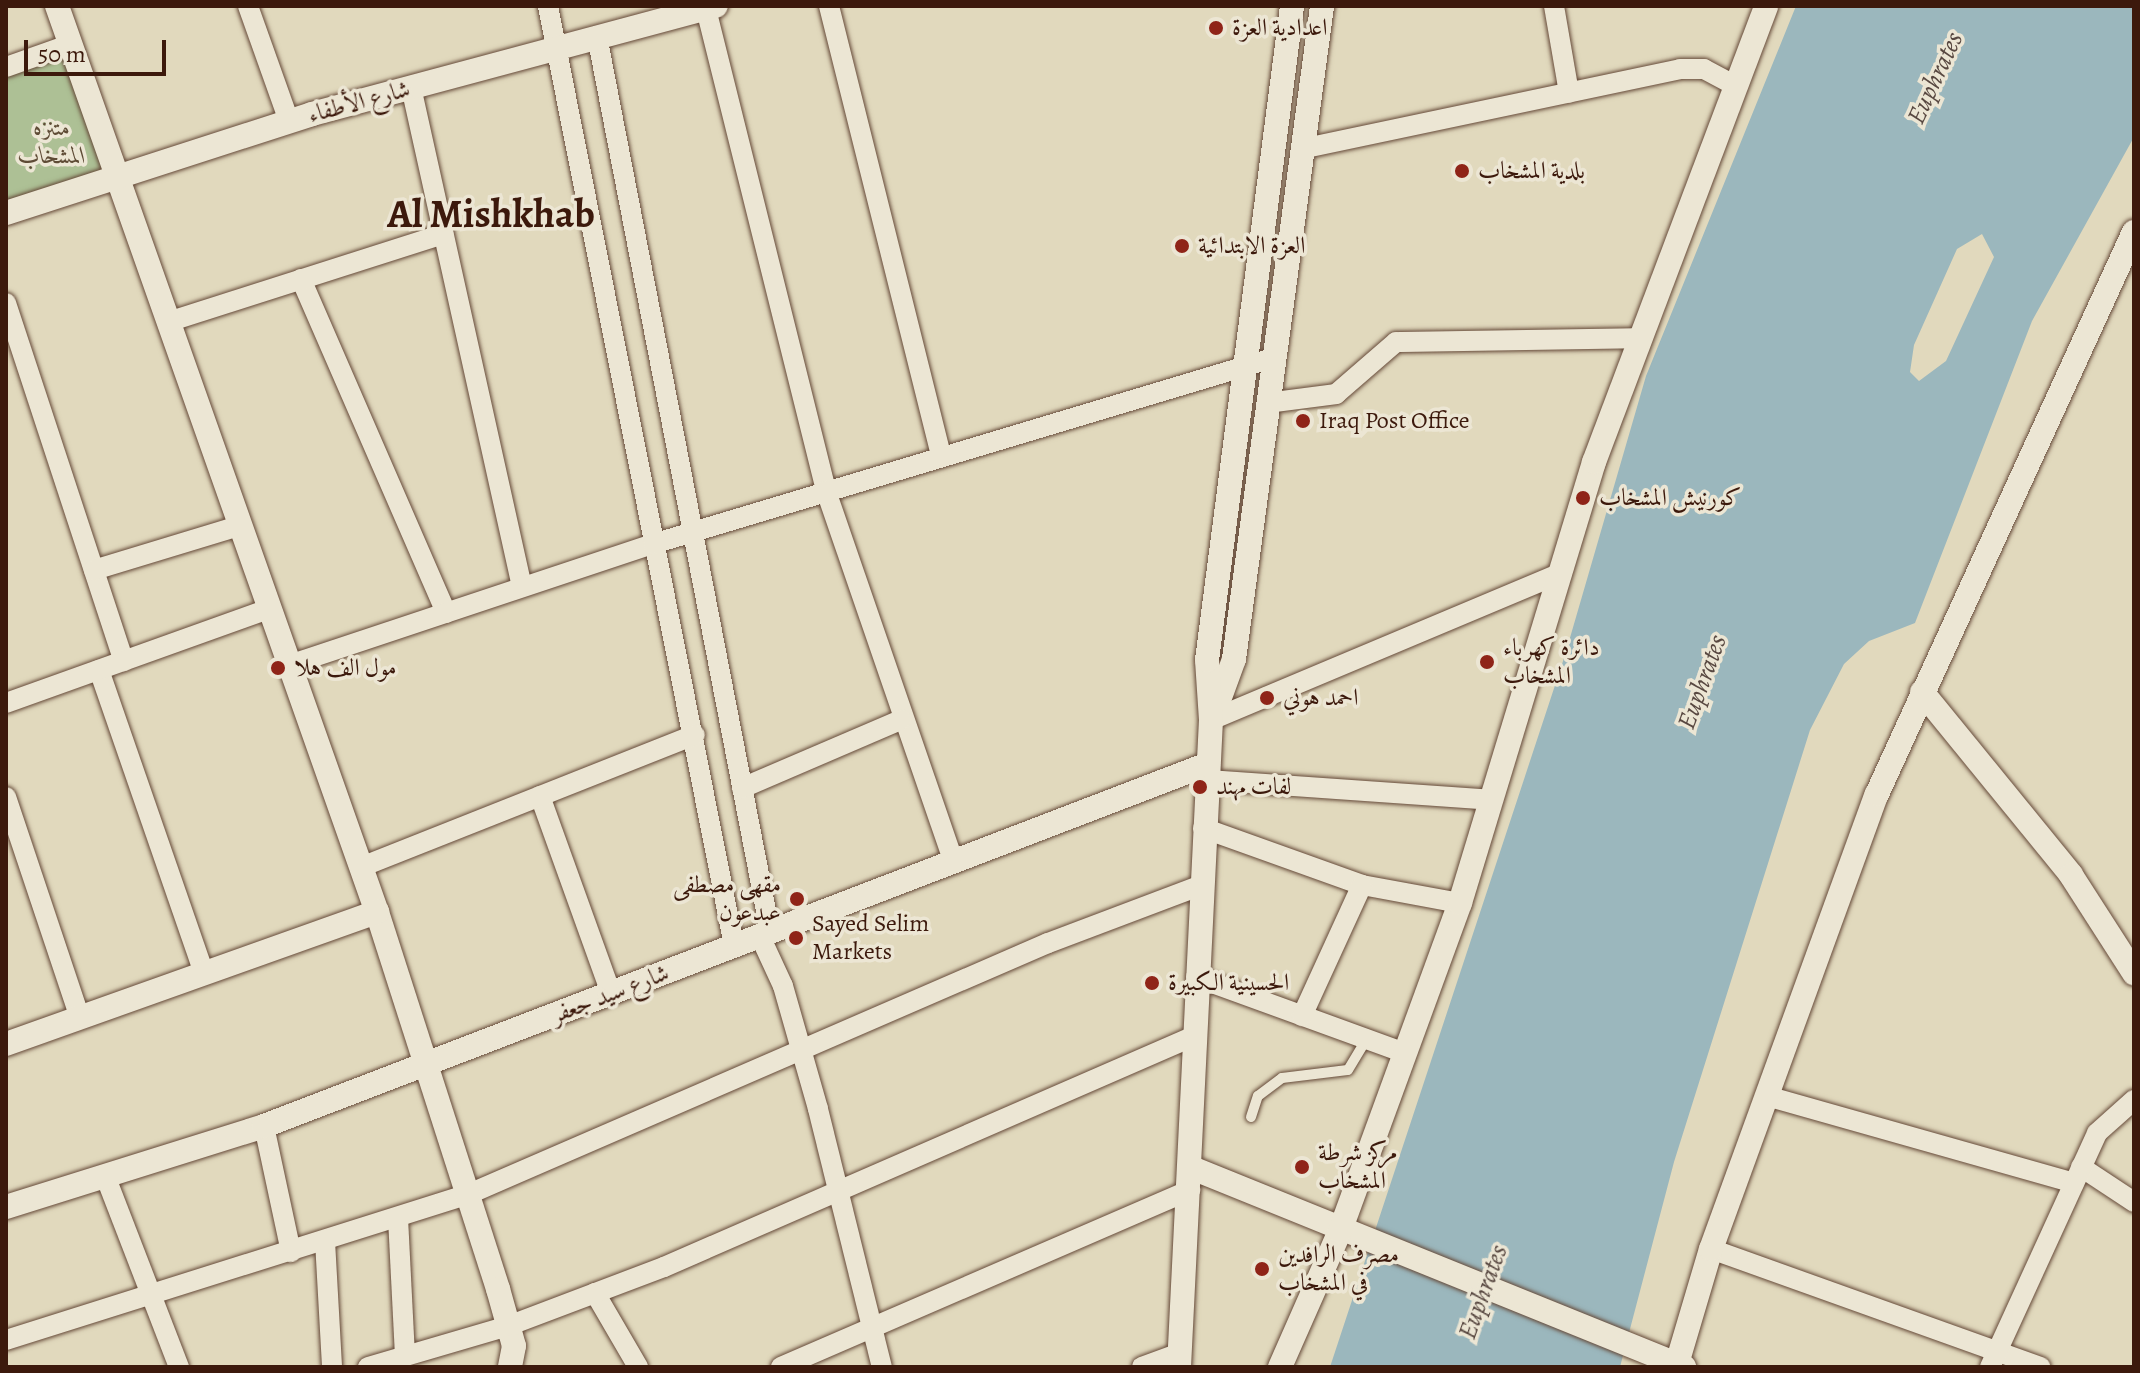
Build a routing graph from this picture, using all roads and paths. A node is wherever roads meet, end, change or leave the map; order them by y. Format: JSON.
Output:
{"nodes":[{"id":1,"x":57,"y":6,"type":"edge"},
{"id":2,"x":248,"y":6,"type":"edge"},
{"id":3,"x":548,"y":6,"type":"edge"},
{"id":4,"x":829,"y":6,"type":"edge"},
{"id":5,"x":1292,"y":6,"type":"edge"},
{"id":6,"x":1322,"y":6,"type":"edge"},
{"id":7,"x":1554,"y":6,"type":"edge"},
{"id":8,"x":1766,"y":6,"type":"edge"},
{"id":9,"x":711,"y":7,"type":"edge"},
{"id":10,"x":597,"y":36,"type":"junction"},
{"id":11,"x":71,"y":44,"type":"junction"},
{"id":12,"x":556,"y":48,"type":"junction"},
{"id":13,"x":6,"y":67,"type":"edge"},
{"id":14,"x":1734,"y":85,"type":"junction"},
{"id":15,"x":411,"y":87,"type":"junction"},
{"id":16,"x":1569,"y":93,"type":"junction"},
{"id":17,"x":289,"y":121,"type":"junction"},
{"id":18,"x":1301,"y":149,"type":"junction"},
{"id":19,"x":118,"y":174,"type":"junction"},
{"id":20,"x":6,"y":213,"type":"edge"},
{"id":21,"x":2134,"y":232,"type":"edge"},
{"id":22,"x":443,"y":234,"type":"junction"},
{"id":23,"x":301,"y":279,"type":"junction"},
{"id":24,"x":6,"y":303,"type":"edge"},
{"id":25,"x":168,"y":322,"type":"junction"},
{"id":26,"x":1641,"y":338,"type":"junction"},
{"id":27,"x":1273,"y":358,"type":"junction"},
{"id":28,"x":1247,"y":363,"type":"junction"},
{"id":29,"x":1267,"y":403,"type":"junction"},
{"id":30,"x":941,"y":456,"type":"junction"},
{"id":31,"x":826,"y":491,"type":"junction"},
{"id":32,"x":239,"y":526,"type":"junction"},
{"id":33,"x":691,"y":532,"type":"junction"},
{"id":34,"x":653,"y":544,"type":"junction"},
{"id":35,"x":94,"y":570,"type":"junction"},
{"id":36,"x":1559,"y":574,"type":"junction"},
{"id":37,"x":522,"y":587,"type":"junction"},
{"id":38,"x":268,"y":609,"type":"junction"},
{"id":39,"x":446,"y":613,"type":"junction"},
{"id":40,"x":124,"y":661,"type":"junction"},
{"id":41,"x":289,"y":665,"type":"junction"},
{"id":42,"x":99,"y":670,"type":"junction"},
{"id":43,"x":1922,"y":692,"type":"junction"},
{"id":44,"x":6,"y":703,"type":"edge"},
{"id":45,"x":901,"y":720,"type":"junction"},
{"id":46,"x":1211,"y":720,"type":"junction"},
{"id":47,"x":695,"y":735,"type":"junction"},
{"id":48,"x":1207,"y":772,"type":"junction"},
{"id":49,"x":742,"y":788,"type":"junction"},
{"id":50,"x":540,"y":796,"type":"junction"},
{"id":51,"x":6,"y":797,"type":"edge"},
{"id":52,"x":1491,"y":800,"type":"junction"},
{"id":53,"x":1203,"y":828,"type":"junction"},
{"id":54,"x":953,"y":860,"type":"junction"},
{"id":55,"x":361,"y":867,"type":"junction"},
{"id":56,"x":1362,"y":885,"type":"junction"},
{"id":57,"x":1199,"y":886,"type":"junction"},
{"id":58,"x":1460,"y":903,"type":"junction"},
{"id":59,"x":377,"y":912,"type":"junction"},
{"id":60,"x":764,"y":932,"type":"junction"},
{"id":61,"x":734,"y":945,"type":"junction"},
{"id":62,"x":2134,"y":973,"type":"edge"},
{"id":63,"x":204,"y":974,"type":"junction"},
{"id":64,"x":1196,"y":977,"type":"junction"},
{"id":65,"x":611,"y":993,"type":"junction"},
{"id":66,"x":1302,"y":1016,"type":"junction"},
{"id":67,"x":80,"y":1018,"type":"junction"},
{"id":68,"x":1194,"y":1036,"type":"junction"},
{"id":69,"x":1366,"y":1040,"type":"junction"},
{"id":70,"x":6,"y":1044,"type":"edge"},
{"id":71,"x":1405,"y":1053,"type":"junction"},
{"id":72,"x":802,"y":1055,"type":"junction"},
{"id":73,"x":427,"y":1065,"type":"junction"},
{"id":74,"x":1767,"y":1096,"type":"junction"},
{"id":75,"x":2134,"y":1100,"type":"edge"},
{"id":76,"x":1251,"y":1117,"type":"dead end"},
{"id":77,"x":264,"y":1126,"type":"junction"},
{"id":78,"x":2078,"y":1175,"type":"junction"},
{"id":79,"x":106,"y":1178,"type":"junction"},
{"id":80,"x":1191,"y":1179,"type":"junction"},
{"id":81,"x":837,"y":1189,"type":"junction"},
{"id":82,"x":469,"y":1194,"type":"junction"},
{"id":83,"x":2134,"y":1202,"type":"edge"},
{"id":84,"x":6,"y":1207,"type":"edge"},
{"id":85,"x":398,"y":1218,"type":"junction"},
{"id":86,"x":1340,"y":1231,"type":"junction"},
{"id":87,"x":325,"y":1241,"type":"junction"},
{"id":88,"x":1711,"y":1249,"type":"junction"},
{"id":89,"x":291,"y":1252,"type":"junction"},
{"id":90,"x":156,"y":1293,"type":"junction"},
{"id":91,"x":595,"y":1293,"type":"junction"},
{"id":92,"x":508,"y":1326,"type":"junction"},
{"id":93,"x":871,"y":1327,"type":"junction"},
{"id":94,"x":6,"y":1340,"type":"edge"},
{"id":95,"x":1999,"y":1347,"type":"junction"},
{"id":96,"x":405,"y":1356,"type":"junction"},
{"id":97,"x":1179,"y":1360,"type":"edge"},
{"id":98,"x":1679,"y":1366,"type":"edge"},
{"id":99,"x":179,"y":1367,"type":"edge"},
{"id":100,"x":332,"y":1367,"type":"edge"},
{"id":101,"x":368,"y":1367,"type":"edge"},
{"id":102,"x":510,"y":1367,"type":"edge"},
{"id":103,"x":638,"y":1367,"type":"edge"},
{"id":104,"x":781,"y":1367,"type":"edge"},
{"id":105,"x":882,"y":1367,"type":"edge"},
{"id":106,"x":1142,"y":1367,"type":"edge"},
{"id":107,"x":1280,"y":1367,"type":"edge"},
{"id":108,"x":1990,"y":1367,"type":"edge"},
{"id":109,"x":2040,"y":1367,"type":"edge"}],
"edges":[{"from":1,"to":11,"type":"street"},
{"from":2,"to":17,"type":"street"},
{"from":3,"to":12,"type":"street"},
{"from":4,"to":30,"type":"street"},
{"from":5,"to":28,"type":"street"},
{"from":6,"to":18,"type":"street"},
{"from":7,"to":16,"type":"street"},
{"from":8,"to":14,"type":"street"},
{"from":9,"to":10,"type":"street","name":"شارع الأطفاء"},
{"from":9,"to":31,"type":"street"},
{"from":10,"to":12,"type":"street","name":"شارع الأطفاء"},
{"from":10,"to":33,"type":"street"},
{"from":11,"to":13,"type":"street"},
{"from":11,"to":19,"type":"street"},
{"from":12,"to":15,"type":"street","name":"شارع الأطفاء"},
{"from":12,"to":34,"type":"street"},
{"from":14,"to":16,"type":"street"},
{"from":14,"to":26,"type":"street"},
{"from":15,"to":17,"type":"street","name":"شارع الأطفاء"},
{"from":15,"to":22,"type":"street"},
{"from":16,"to":18,"type":"street"},
{"from":17,"to":19,"type":"street","name":"شارع الأطفاء"},
{"from":18,"to":27,"type":"street"},
{"from":19,"to":20,"type":"street","name":"شارع الأطفاء"},
{"from":19,"to":25,"type":"street"},
{"from":21,"to":43,"type":"street"},
{"from":22,"to":23,"type":"street"},
{"from":22,"to":37,"type":"street"},
{"from":23,"to":25,"type":"street"},
{"from":23,"to":39,"type":"street"},
{"from":24,"to":35,"type":"street"},
{"from":25,"to":32,"type":"street"},
{"from":26,"to":29,"type":"street"},
{"from":26,"to":36,"type":"street"},
{"from":27,"to":28,"type":"street"},
{"from":27,"to":29,"type":"street"},
{"from":28,"to":30,"type":"street"},
{"from":28,"to":46,"type":"street"},
{"from":29,"to":46,"type":"street"},
{"from":30,"to":31,"type":"street"},
{"from":31,"to":33,"type":"street"},
{"from":31,"to":45,"type":"street"},
{"from":32,"to":35,"type":"street"},
{"from":32,"to":38,"type":"street"},
{"from":33,"to":34,"type":"street"},
{"from":33,"to":49,"type":"street"},
{"from":34,"to":37,"type":"street"},
{"from":34,"to":47,"type":"street"},
{"from":35,"to":40,"type":"street"},
{"from":36,"to":46,"type":"street"},
{"from":36,"to":52,"type":"street"},
{"from":37,"to":39,"type":"street"},
{"from":38,"to":40,"type":"street"},
{"from":38,"to":41,"type":"street"},
{"from":39,"to":41,"type":"street"},
{"from":40,"to":42,"type":"street"},
{"from":41,"to":55,"type":"street"},
{"from":42,"to":44,"type":"street"},
{"from":42,"to":63,"type":"street"},
{"from":43,"to":62,"type":"street"},
{"from":43,"to":74,"type":"street"},
{"from":45,"to":49,"type":"street"},
{"from":45,"to":54,"type":"street"},
{"from":46,"to":48,"type":"street"},
{"from":47,"to":50,"type":"street"},
{"from":47,"to":61,"type":"street"},
{"from":48,"to":52,"type":"street"},
{"from":48,"to":53,"type":"street"},
{"from":48,"to":54,"type":"street","name":"شارع سيد جعفر"},
{"from":49,"to":60,"type":"street"},
{"from":50,"to":55,"type":"street"},
{"from":50,"to":65,"type":"street"},
{"from":51,"to":67,"type":"street"},
{"from":52,"to":58,"type":"street"},
{"from":53,"to":56,"type":"street"},
{"from":53,"to":57,"type":"street"},
{"from":54,"to":60,"type":"street","name":"شارع سيد جعفر"},
{"from":55,"to":59,"type":"street"},
{"from":56,"to":58,"type":"street"},
{"from":56,"to":66,"type":"street"},
{"from":57,"to":64,"type":"street"},
{"from":57,"to":72,"type":"street"},
{"from":58,"to":71,"type":"street"},
{"from":59,"to":63,"type":"street"},
{"from":59,"to":73,"type":"street"},
{"from":60,"to":61,"type":"street","name":"شارع سيد جعفر"},
{"from":60,"to":72,"type":"street"},
{"from":61,"to":65,"type":"street","name":"شارع سيد جعفر"},
{"from":63,"to":67,"type":"street"},
{"from":64,"to":66,"type":"street"},
{"from":64,"to":68,"type":"street"},
{"from":65,"to":73,"type":"street","name":"شارع سيد جعفر"},
{"from":66,"to":69,"type":"street"},
{"from":67,"to":70,"type":"street"},
{"from":68,"to":80,"type":"street"},
{"from":68,"to":81,"type":"street"},
{"from":69,"to":71,"type":"street"},
{"from":69,"to":76,"type":"lane"},
{"from":71,"to":86,"type":"street"},
{"from":72,"to":81,"type":"street"},
{"from":72,"to":82,"type":"street"},
{"from":73,"to":77,"type":"street","name":"شارع سيد جعفر"},
{"from":73,"to":82,"type":"street"},
{"from":74,"to":78,"type":"street"},
{"from":74,"to":88,"type":"street"},
{"from":75,"to":78,"type":"street"},
{"from":77,"to":79,"type":"street","name":"شارع سيد جعفر"},
{"from":77,"to":89,"type":"street"},
{"from":78,"to":83,"type":"street"},
{"from":78,"to":95,"type":"street"},
{"from":79,"to":84,"type":"street","name":"شارع سيد جعفر"},
{"from":79,"to":90,"type":"street"},
{"from":80,"to":86,"type":"street"},
{"from":80,"to":93,"type":"street"},
{"from":80,"to":97,"type":"street"},
{"from":81,"to":91,"type":"street"},
{"from":81,"to":93,"type":"street"},
{"from":82,"to":85,"type":"street"},
{"from":82,"to":92,"type":"street"},
{"from":85,"to":87,"type":"street"},
{"from":85,"to":96,"type":"street"},
{"from":86,"to":98,"type":"street"},
{"from":86,"to":107,"type":"street"},
{"from":87,"to":89,"type":"street"},
{"from":87,"to":100,"type":"street"},
{"from":88,"to":95,"type":"street"},
{"from":88,"to":98,"type":"street"},
{"from":89,"to":90,"type":"street"},
{"from":90,"to":94,"type":"street"},
{"from":90,"to":99,"type":"street"},
{"from":91,"to":92,"type":"street"},
{"from":91,"to":103,"type":"street"},
{"from":92,"to":96,"type":"street"},
{"from":92,"to":102,"type":"street"},
{"from":93,"to":104,"type":"street"},
{"from":93,"to":105,"type":"street"},
{"from":95,"to":108,"type":"street"},
{"from":95,"to":109,"type":"street"},
{"from":96,"to":101,"type":"street"},
{"from":97,"to":106,"type":"street"}]}
